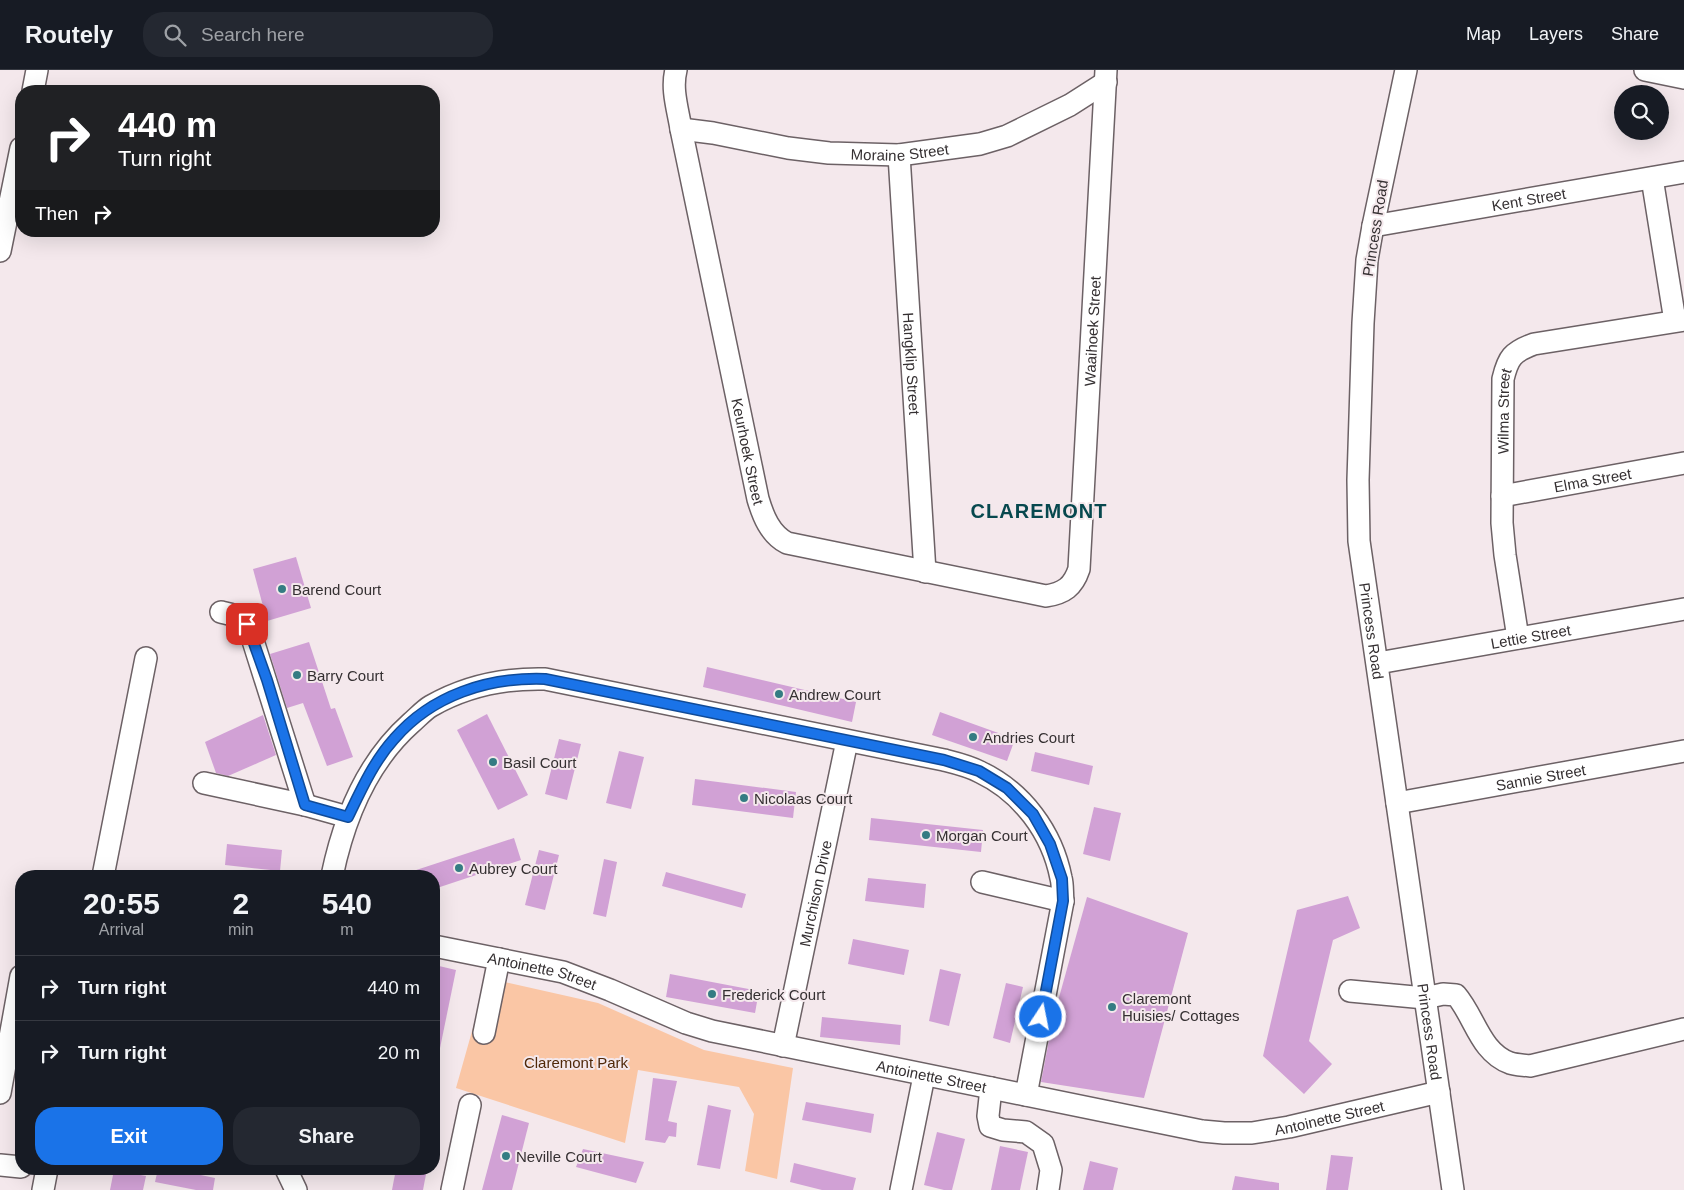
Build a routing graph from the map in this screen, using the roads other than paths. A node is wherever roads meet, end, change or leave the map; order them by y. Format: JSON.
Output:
{"nodes":[{"id":1,"x":38,"y":70,"type":"edge"},
{"id":2,"x":676,"y":70,"type":"edge"},
{"id":3,"x":1402,"y":70,"type":"edge"},
{"id":4,"x":1645,"y":70,"type":"edge"},
{"id":5,"x":1106,"y":76,"type":"edge"},
{"id":6,"x":1684,"y":78,"type":"edge"},
{"id":7,"x":34,"y":85,"type":"edge"},
{"id":8,"x":681,"y":129,"type":"junction"},
{"id":9,"x":899,"y":155,"type":"junction"},
{"id":10,"x":1684,"y":172,"type":"edge"},
{"id":11,"x":15,"y":177,"type":"edge"},
{"id":12,"x":1652,"y":178,"type":"junction"},
{"id":13,"x":1372,"y":226,"type":"junction"},
{"id":14,"x":0,"y":251,"type":"edge"},
{"id":15,"x":1680,"y":320,"type":"edge"},
{"id":16,"x":1684,"y":463,"type":"edge"},
{"id":17,"x":1502,"y":496,"type":"junction"},
{"id":18,"x":925,"y":572,"type":"junction"},
{"id":19,"x":1066,"y":589,"type":"joint"},
{"id":20,"x":1684,"y":609,"type":"edge"},
{"id":21,"x":221,"y":612,"type":"dead end"},
{"id":22,"x":1518,"y":638,"type":"junction"},
{"id":23,"x":146,"y":658,"type":"dead end"},
{"id":24,"x":1378,"y":663,"type":"junction"},
{"id":25,"x":847,"y":741,"type":"junction"},
{"id":26,"x":1684,"y":751,"type":"edge"},
{"id":27,"x":204,"y":782,"type":"dead end"},
{"id":28,"x":1397,"y":803,"type":"junction"},
{"id":29,"x":305,"y":805,"type":"junction"},
{"id":30,"x":348,"y":817,"type":"junction"},
{"id":31,"x":104,"y":870,"type":"edge"},
{"id":32,"x":333,"y":870,"type":"edge"},
{"id":33,"x":982,"y":882,"type":"dead end"},
{"id":34,"x":1063,"y":901,"type":"junction"},
{"id":35,"x":440,"y":947,"type":"edge"},
{"id":36,"x":500,"y":959,"type":"junction"},
{"id":37,"x":1350,"y":991,"type":"dead end"},
{"id":38,"x":1425,"y":998,"type":"junction"},
{"id":39,"x":15,"y":1008,"type":"edge"},
{"id":40,"x":1684,"y":1029,"type":"edge"},
{"id":41,"x":484,"y":1033,"type":"dead end"},
{"id":42,"x":783,"y":1046,"type":"junction"},
{"id":43,"x":924,"y":1076,"type":"junction"},
{"id":44,"x":0,"y":1088,"type":"edge"},
{"id":45,"x":991,"y":1088,"type":"junction"},
{"id":46,"x":1439,"y":1092,"type":"junction"},
{"id":47,"x":1026,"y":1095,"type":"junction"},
{"id":48,"x":470,"y":1105,"type":"dead end"},
{"id":49,"x":0,"y":1165,"type":"edge"},
{"id":50,"x":15,"y":1166,"type":"edge"},
{"id":51,"x":45,"y":1175,"type":"edge"},
{"id":52,"x":289,"y":1175,"type":"edge"},
{"id":53,"x":43,"y":1190,"type":"edge"},
{"id":54,"x":296,"y":1190,"type":"edge"},
{"id":55,"x":452,"y":1190,"type":"edge"},
{"id":56,"x":901,"y":1190,"type":"edge"},
{"id":57,"x":1048,"y":1190,"type":"edge"},
{"id":58,"x":1453,"y":1190,"type":"edge"}],
"edges":[{"from":1,"to":7,"type":"street"},
{"from":2,"to":8,"type":"street","name":"Keurhoek Street"},
{"from":3,"to":13,"type":"street","name":"Princess Road"},
{"from":4,"to":6,"type":"street"},
{"from":5,"to":9,"type":"street","name":"Moraine Street"},
{"from":5,"to":19,"type":"street","name":"Waaihoek Street"},
{"from":8,"to":9,"type":"street","name":"Moraine Street"},
{"from":8,"to":18,"type":"street","name":"Keurhoek Street"},
{"from":9,"to":18,"type":"street","name":"Hangklip Street"},
{"from":10,"to":12,"type":"street","name":"Kent Street"},
{"from":11,"to":14,"type":"street"},
{"from":12,"to":13,"type":"street","name":"Kent Street"},
{"from":12,"to":15,"type":"street","name":"Wilma Street"},
{"from":13,"to":24,"type":"street","name":"Princess Road"},
{"from":15,"to":17,"type":"street","name":"Wilma Street"},
{"from":16,"to":17,"type":"street","name":"Elma Street"},
{"from":17,"to":22,"type":"street","name":"Wilma Street"},
{"from":18,"to":19,"type":"street","name":"Keurhoek Street"},
{"from":20,"to":22,"type":"street","name":"Lettie Street"},
{"from":21,"to":29,"type":"street"},
{"from":22,"to":24,"type":"street","name":"Lettie Street"},
{"from":23,"to":31,"type":"street"},
{"from":24,"to":28,"type":"street","name":"Princess Road"},
{"from":25,"to":30,"type":"street"},
{"from":25,"to":34,"type":"street"},
{"from":25,"to":42,"type":"street","name":"Murchison Drive"},
{"from":26,"to":28,"type":"street","name":"Sannie Street"},
{"from":27,"to":29,"type":"street"},
{"from":28,"to":38,"type":"street","name":"Princess Road"},
{"from":29,"to":30,"type":"street"},
{"from":30,"to":32,"type":"street"},
{"from":33,"to":34,"type":"street"},
{"from":34,"to":47,"type":"street"},
{"from":35,"to":36,"type":"street","name":"Antoinette Street"},
{"from":36,"to":41,"type":"street"},
{"from":36,"to":42,"type":"street","name":"Antoinette Street"},
{"from":37,"to":38,"type":"street"},
{"from":38,"to":40,"type":"street"},
{"from":38,"to":46,"type":"street","name":"Princess Road"},
{"from":39,"to":44,"type":"street"},
{"from":42,"to":43,"type":"street","name":"Antoinette Street"},
{"from":43,"to":45,"type":"street","name":"Antoinette Street"},
{"from":43,"to":56,"type":"street"},
{"from":45,"to":47,"type":"street","name":"Antoinette Street"},
{"from":45,"to":57,"type":"street"},
{"from":46,"to":47,"type":"street","name":"Antoinette Street"},
{"from":46,"to":58,"type":"street","name":"Princess Road"},
{"from":48,"to":55,"type":"street"},
{"from":49,"to":50,"type":"street"},
{"from":51,"to":53,"type":"street"},
{"from":52,"to":54,"type":"street"}]}
